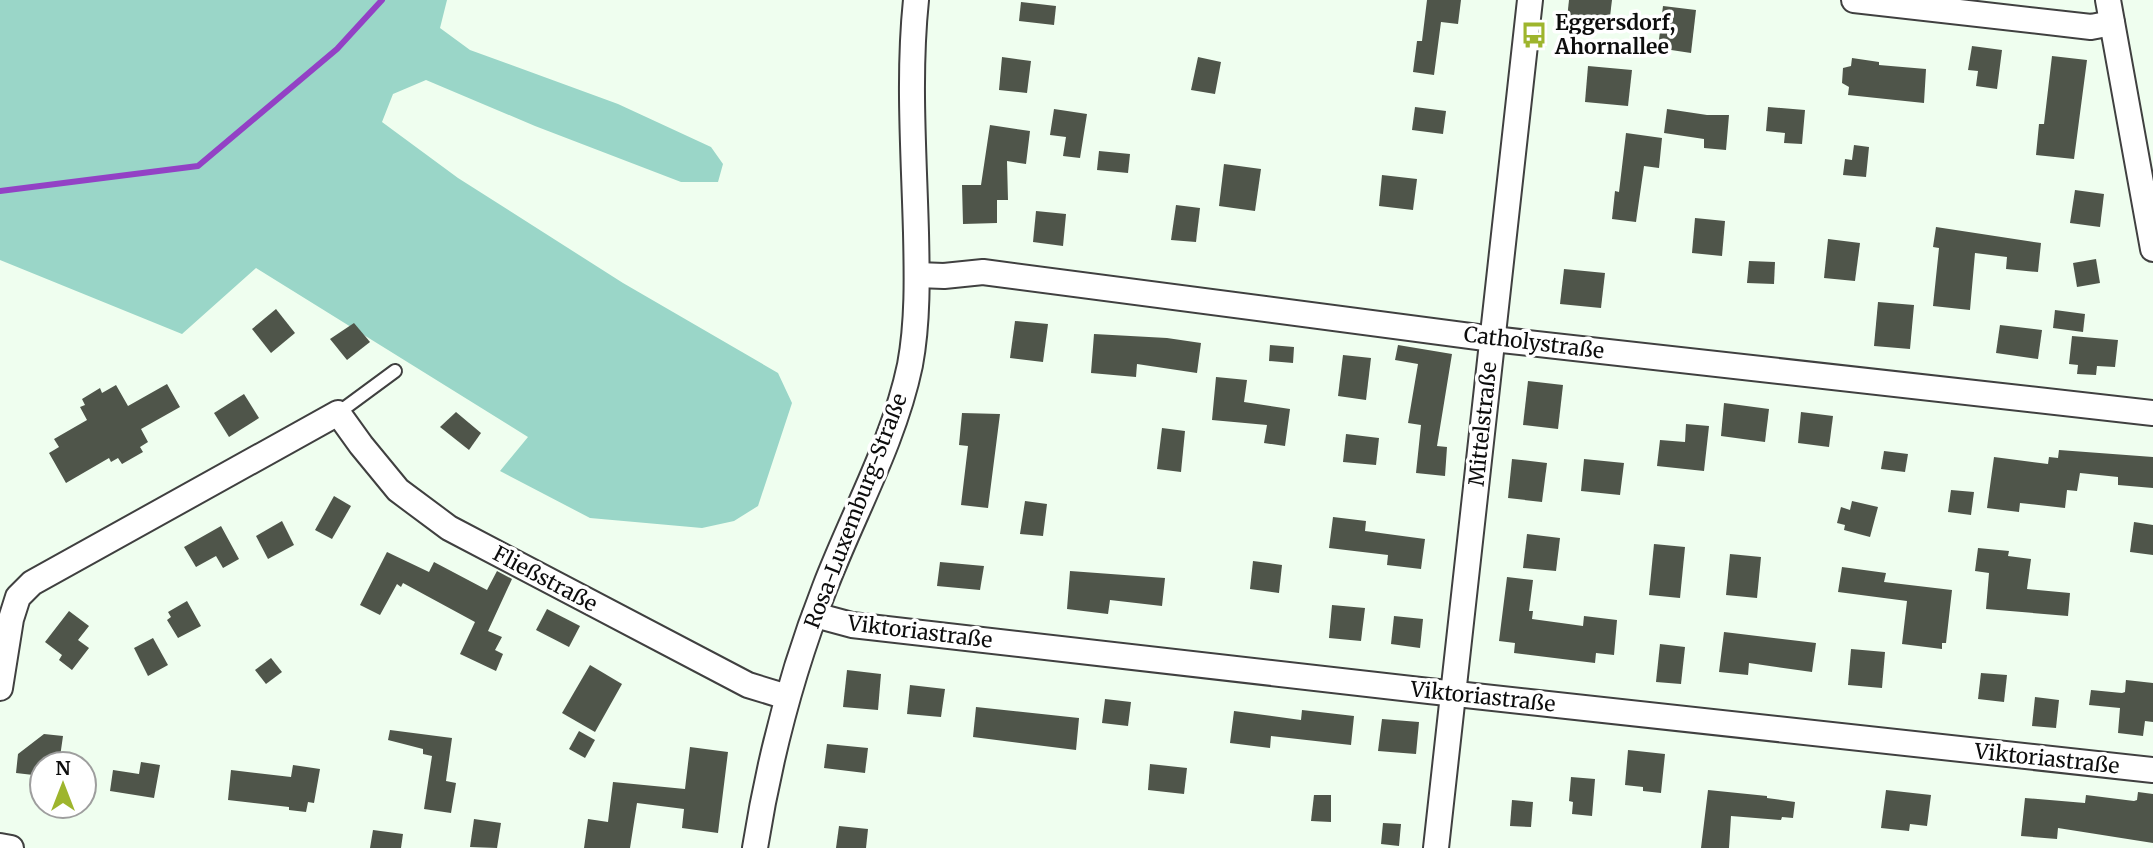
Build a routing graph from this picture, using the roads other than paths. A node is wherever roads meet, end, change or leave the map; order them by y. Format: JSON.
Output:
{"nodes":[{"id":1,"x":916,"y":0,"type":"edge"},
{"id":2,"x":1530,"y":0,"type":"edge"},
{"id":3,"x":1854,"y":0,"type":"edge"},
{"id":4,"x":2110,"y":12,"type":"edge"},
{"id":5,"x":2153,"y":249,"type":"edge"},
{"id":6,"x":916,"y":275,"type":"junction"},
{"id":7,"x":1493,"y":339,"type":"junction"},
{"id":8,"x":395,"y":371,"type":"dead end"},
{"id":9,"x":338,"y":413,"type":"junction"},
{"id":10,"x":2153,"y":413,"type":"edge"},
{"id":11,"x":815,"y":615,"type":"junction"},
{"id":12,"x":0,"y":688,"type":"edge"},
{"id":13,"x":1454,"y":694,"type":"junction"},
{"id":14,"x":787,"y":697,"type":"junction"},
{"id":15,"x":2153,"y":770,"type":"edge"},
{"id":16,"x":0,"y":846,"type":"edge"},
{"id":17,"x":11,"y":848,"type":"edge"},
{"id":18,"x":755,"y":848,"type":"edge"},
{"id":19,"x":1436,"y":848,"type":"edge"}],
"edges":[{"from":1,"to":6,"type":"street","name":"Rosa-Luxemburg-Straße"},
{"from":2,"to":7,"type":"street","name":"Mittelstraße"},
{"from":3,"to":4,"type":"street"},
{"from":4,"to":5,"type":"street"},
{"from":6,"to":7,"type":"street","name":"Catholystraße"},
{"from":6,"to":11,"type":"street","name":"Rosa-Luxemburg-Straße"},
{"from":7,"to":10,"type":"street","name":"Catholystraße"},
{"from":7,"to":13,"type":"street","name":"Mittelstraße"},
{"from":8,"to":9,"type":"lane"},
{"from":9,"to":12,"type":"street"},
{"from":9,"to":14,"type":"street","name":"Fließstraße"},
{"from":11,"to":13,"type":"street","name":"Viktoriastraße"},
{"from":11,"to":14,"type":"street","name":"Rosa-Luxemburg-Straße"},
{"from":13,"to":15,"type":"street","name":"Viktoriastraße"},
{"from":13,"to":19,"type":"street","name":"Mittelstraße"},
{"from":14,"to":18,"type":"street","name":"Rosa-Luxemburg-Straße"},
{"from":16,"to":17,"type":"street"}]}
